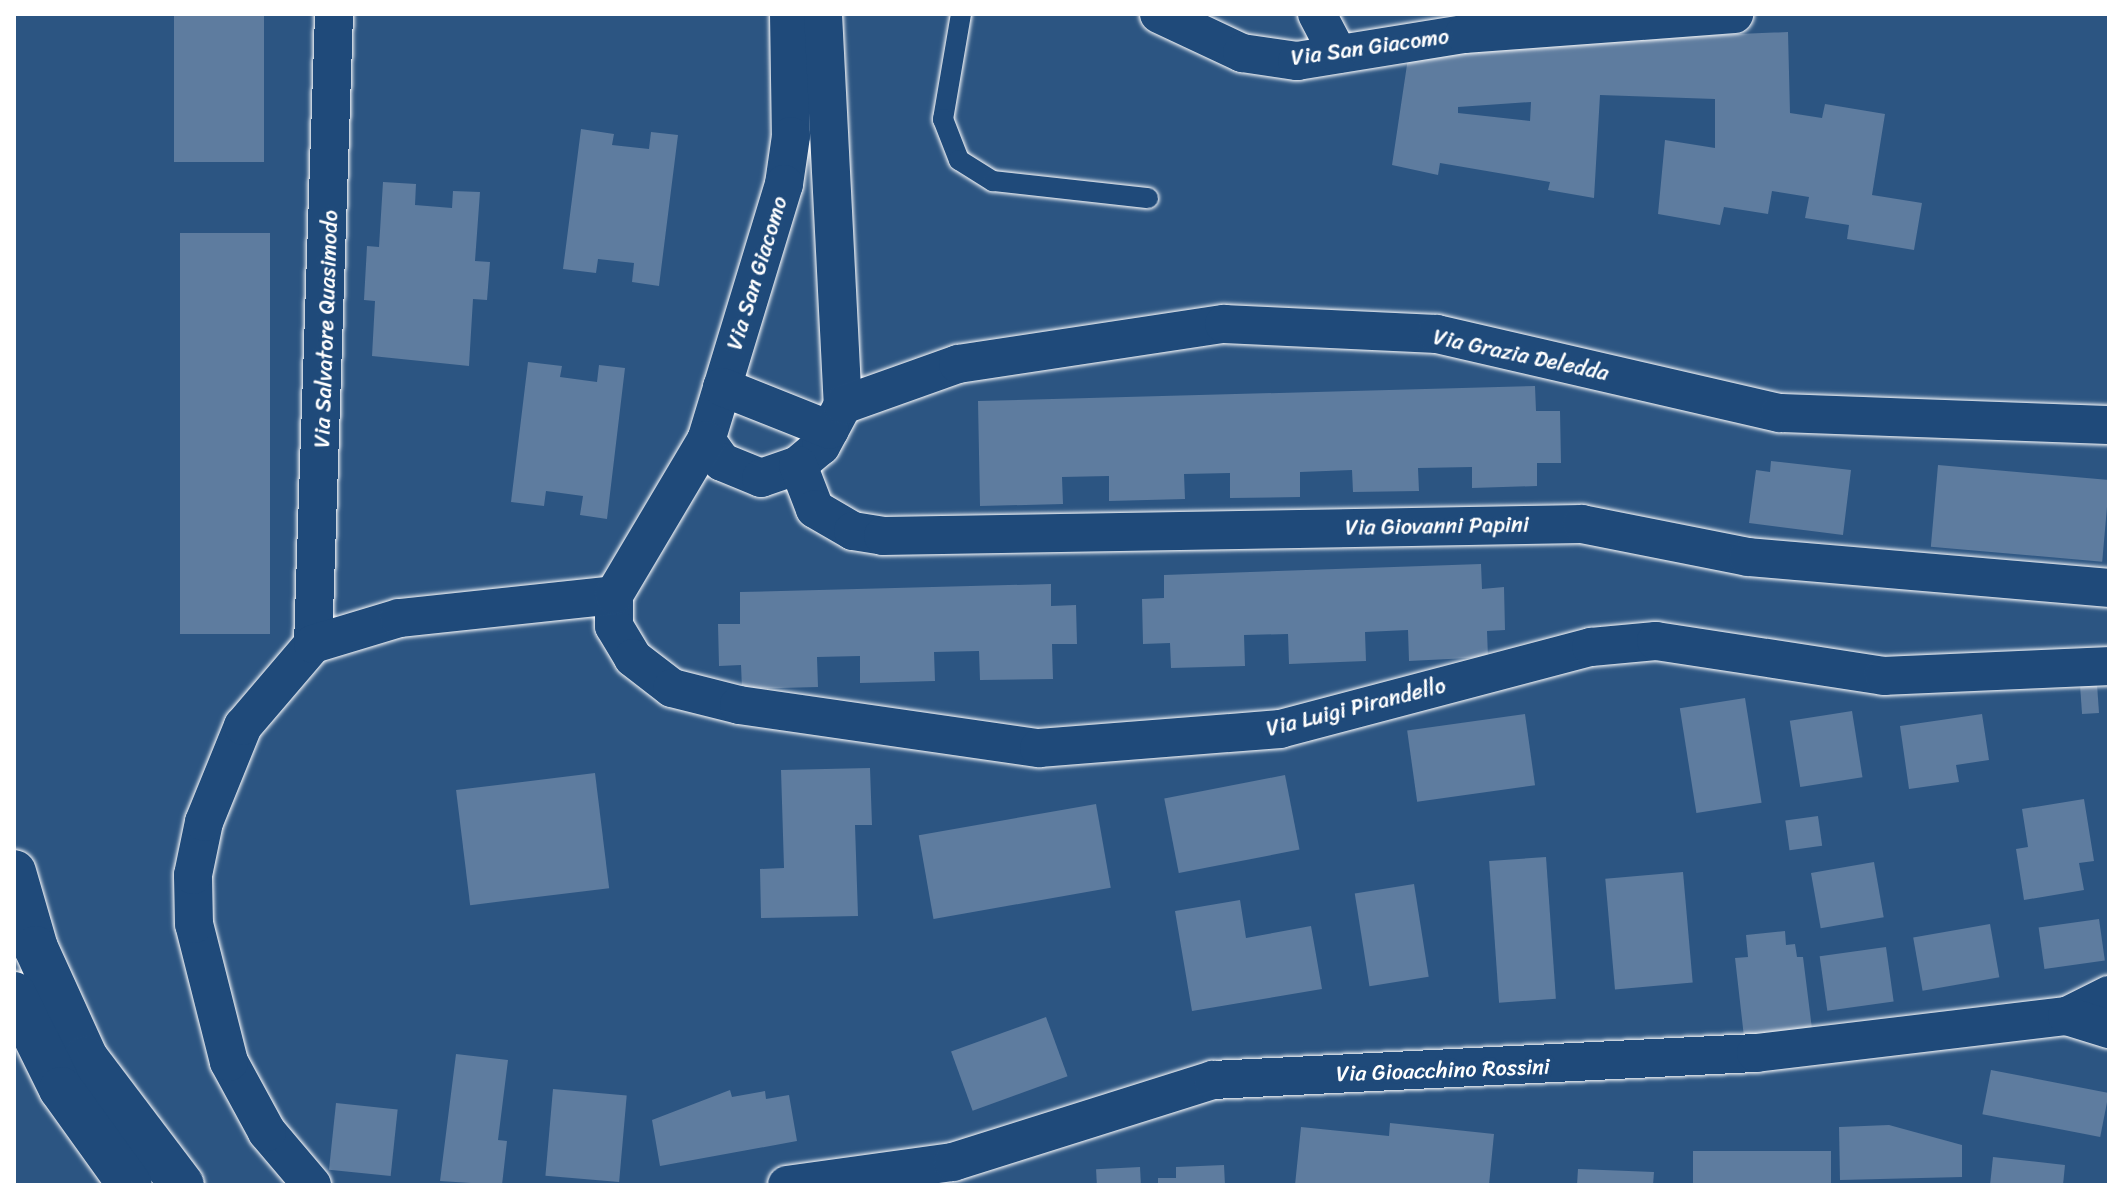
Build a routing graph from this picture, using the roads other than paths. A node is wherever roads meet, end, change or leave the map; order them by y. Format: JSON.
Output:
{"nodes":[{"id":1,"x":334,"y":14,"type":"edge"},
{"id":2,"x":789,"y":14,"type":"edge"},
{"id":3,"x":823,"y":14,"type":"edge"},
{"id":4,"x":961,"y":14,"type":"edge"},
{"id":5,"x":1159,"y":14,"type":"edge"},
{"id":6,"x":1317,"y":14,"type":"edge"},
{"id":7,"x":1734,"y":14,"type":"edge"},
{"id":8,"x":1338,"y":54,"type":"junction"},
{"id":9,"x":1148,"y":198,"type":"dead end"},
{"id":10,"x":722,"y":387,"type":"junction"},
{"id":11,"x":836,"y":417,"type":"junction"},
{"id":12,"x":2109,"y":425,"type":"edge"},
{"id":13,"x":706,"y":440,"type":"junction"},
{"id":14,"x":798,"y":465,"type":"junction"},
{"id":15,"x":2109,"y":588,"type":"edge"},
{"id":16,"x":614,"y":595,"type":"junction"},
{"id":17,"x":313,"y":644,"type":"junction"},
{"id":18,"x":2109,"y":666,"type":"edge"},
{"id":19,"x":14,"y":872,"type":"edge"},
{"id":20,"x":14,"y":994,"type":"edge"},
{"id":21,"x":2109,"y":995,"type":"edge"},
{"id":22,"x":2067,"y":1016,"type":"junction"},
{"id":23,"x":2109,"y":1029,"type":"edge"},
{"id":24,"x":130,"y":1185,"type":"edge"},
{"id":25,"x":182,"y":1185,"type":"edge"},
{"id":26,"x":312,"y":1185,"type":"edge"},
{"id":27,"x":787,"y":1185,"type":"edge"}],
"edges":[{"from":1,"to":17,"type":"street","name":"Via Salvatore Quasimodo"},
{"from":2,"to":10,"type":"street","name":"Via San Giacomo"},
{"from":3,"to":11,"type":"street"},
{"from":4,"to":9,"type":"lane"},
{"from":5,"to":8,"type":"street","name":"Via San Giacomo"},
{"from":6,"to":8,"type":"street"},
{"from":7,"to":8,"type":"street","name":"Via San Giacomo"},
{"from":10,"to":11,"type":"street"},
{"from":10,"to":13,"type":"street","name":"Via San Giacomo"},
{"from":11,"to":12,"type":"street","name":"Via Grazia Deledda"},
{"from":11,"to":14,"type":"street"},
{"from":13,"to":14,"type":"street"},
{"from":13,"to":16,"type":"street"},
{"from":14,"to":15,"type":"street","name":"Via Giovanni Papini"},
{"from":16,"to":17,"type":"street"},
{"from":16,"to":18,"type":"street","name":"Via Luigi Pirandello"},
{"from":17,"to":26,"type":"street"},
{"from":19,"to":25,"type":"highway"},
{"from":20,"to":24,"type":"highway"},
{"from":21,"to":22,"type":"street"},
{"from":22,"to":23,"type":"street","name":"Via Gioacchino Rossini"},
{"from":22,"to":27,"type":"street","name":"Via Gioacchino Rossini"}]}
